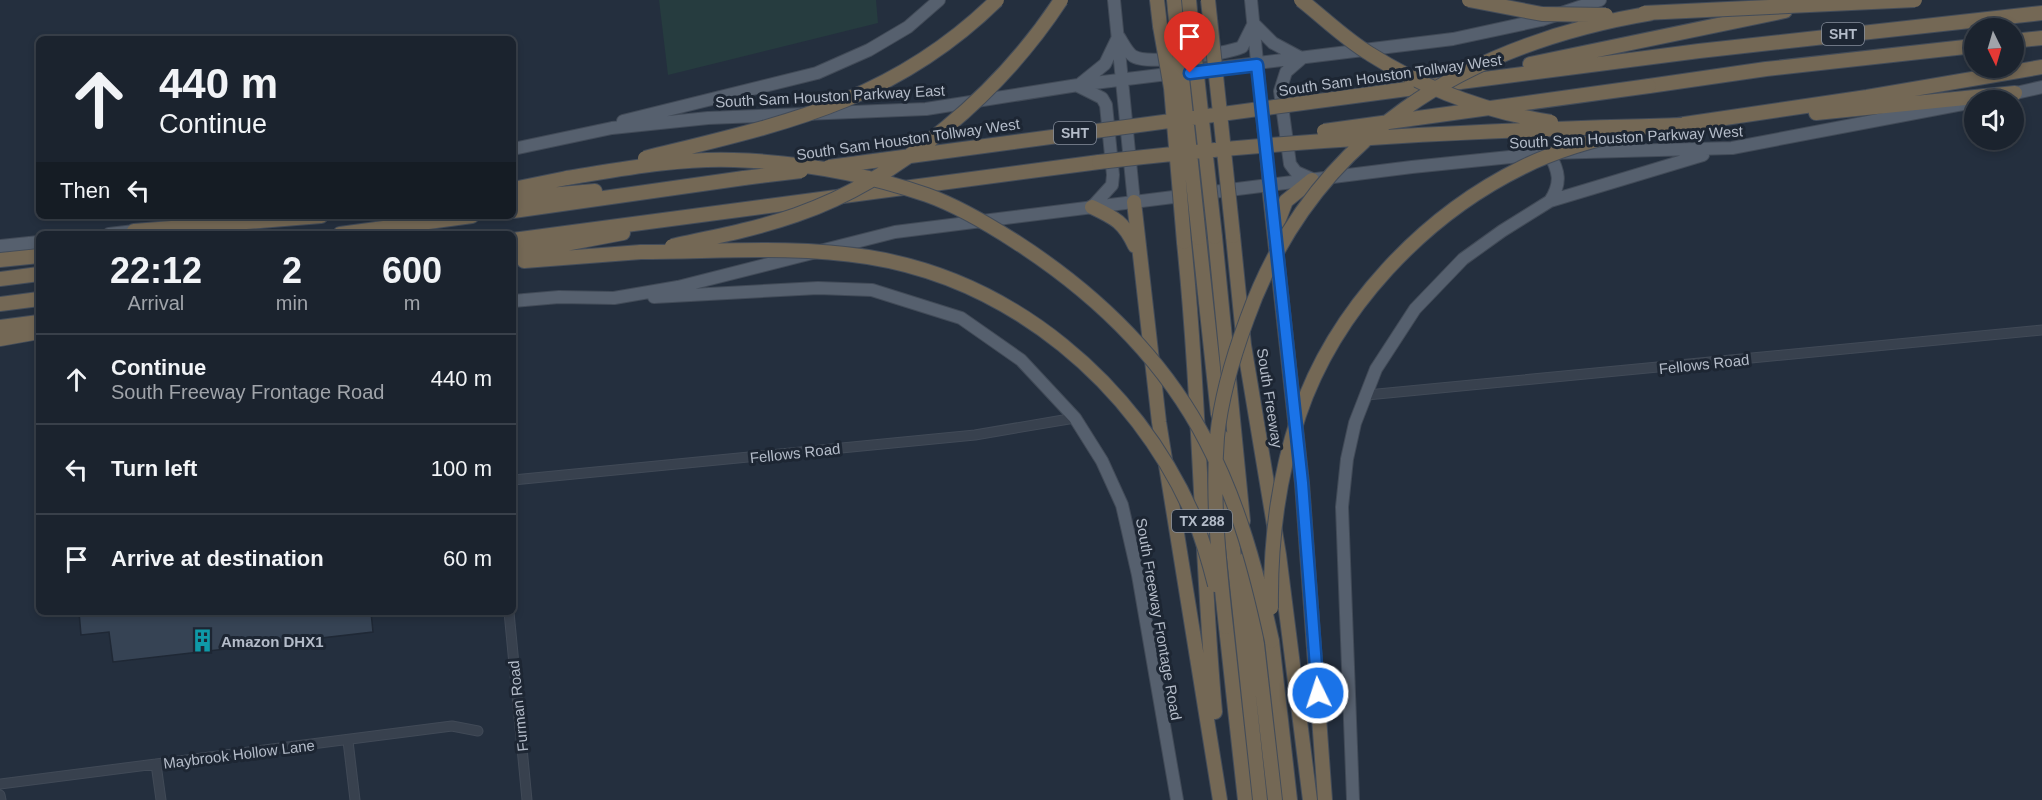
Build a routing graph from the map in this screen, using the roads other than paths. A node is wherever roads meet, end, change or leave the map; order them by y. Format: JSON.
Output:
{"nodes":[{"id":1,"x":939,"y":0,"type":"edge"},
{"id":2,"x":997,"y":0,"type":"edge"},
{"id":3,"x":1061,"y":0,"type":"edge"},
{"id":4,"x":1114,"y":0,"type":"edge"},
{"id":5,"x":1157,"y":0,"type":"edge"},
{"id":6,"x":1174,"y":0,"type":"edge"},
{"id":7,"x":1189,"y":0,"type":"edge"},
{"id":8,"x":1208,"y":0,"type":"edge"},
{"id":9,"x":1251,"y":0,"type":"edge"},
{"id":10,"x":1301,"y":0,"type":"edge"},
{"id":11,"x":1469,"y":0,"type":"edge"},
{"id":12,"x":1600,"y":0,"type":"edge"},
{"id":13,"x":1843,"y":0,"type":"edge"},
{"id":14,"x":1915,"y":0,"type":"edge"},
{"id":15,"x":1652,"y":13,"type":"junction"},
{"id":16,"x":2042,"y":13,"type":"edge"},
{"id":17,"x":1254,"y":24,"type":"junction"},
{"id":18,"x":1118,"y":36,"type":"junction"},
{"id":19,"x":2042,"y":38,"type":"edge"},
{"id":20,"x":2024,"y":40,"type":"edge"},
{"id":21,"x":1964,"y":46,"type":"edge"},
{"id":22,"x":1302,"y":59,"type":"junction"},
{"id":23,"x":1257,"y":65,"type":"junction"},
{"id":24,"x":2042,"y":67,"type":"edge"},
{"id":25,"x":1122,"y":80,"type":"junction"},
{"id":26,"x":1078,"y":85,"type":"junction"},
{"id":27,"x":2042,"y":87,"type":"edge"},
{"id":28,"x":1407,"y":89,"type":"junction"},
{"id":29,"x":2024,"y":91,"type":"edge"},
{"id":30,"x":1964,"y":98,"type":"edge"},
{"id":31,"x":1964,"y":104,"type":"edge"},
{"id":32,"x":612,"y":128,"type":"junction"},
{"id":33,"x":1640,"y":130,"type":"junction"},
{"id":34,"x":516,"y":148,"type":"edge"},
{"id":35,"x":1732,"y":148,"type":"junction"},
{"id":36,"x":1550,"y":153,"type":"junction"},
{"id":37,"x":1099,"y":162,"type":"junction"},
{"id":38,"x":567,"y":178,"type":"junction"},
{"id":39,"x":744,"y":178,"type":"junction"},
{"id":40,"x":1312,"y":180,"type":"junction"},
{"id":41,"x":1269,"y":185,"type":"junction"},
{"id":42,"x":516,"y":188,"type":"edge"},
{"id":43,"x":516,"y":198,"type":"edge"},
{"id":44,"x":1550,"y":201,"type":"junction"},
{"id":45,"x":1134,"y":202,"type":"junction"},
{"id":46,"x":1092,"y":207,"type":"junction"},
{"id":47,"x":516,"y":211,"type":"edge"},
{"id":48,"x":735,"y":211,"type":"junction"},
{"id":49,"x":199,"y":219,"type":"edge"},
{"id":50,"x":284,"y":219,"type":"edge"},
{"id":51,"x":307,"y":219,"type":"edge"},
{"id":52,"x":450,"y":219,"type":"edge"},
{"id":53,"x":1275,"y":229,"type":"junction"},
{"id":54,"x":134,"y":231,"type":"joint"},
{"id":55,"x":217,"y":231,"type":"edge"},
{"id":56,"x":362,"y":231,"type":"edge"},
{"id":57,"x":516,"y":240,"type":"edge"},
{"id":58,"x":36,"y":242,"type":"edge"},
{"id":59,"x":0,"y":246,"type":"edge"},
{"id":60,"x":640,"y":252,"type":"junction"},
{"id":61,"x":516,"y":253,"type":"edge"},
{"id":62,"x":36,"y":256,"type":"edge"},
{"id":63,"x":0,"y":260,"type":"edge"},
{"id":64,"x":1141,"y":260,"type":"junction"},
{"id":65,"x":516,"y":262,"type":"edge"},
{"id":66,"x":36,"y":274,"type":"edge"},
{"id":67,"x":0,"y":279,"type":"edge"},
{"id":68,"x":614,"y":297,"type":"junction"},
{"id":69,"x":36,"y":299,"type":"edge"},
{"id":70,"x":516,"y":301,"type":"edge"},
{"id":71,"x":0,"y":304,"type":"edge"},
{"id":72,"x":36,"y":322,"type":"edge"},
{"id":73,"x":0,"y":327,"type":"edge"},
{"id":74,"x":2042,"y":330,"type":"edge"},
{"id":75,"x":36,"y":334,"type":"edge"},
{"id":76,"x":0,"y":339,"type":"edge"},
{"id":77,"x":1367,"y":395,"type":"junction"},
{"id":78,"x":1075,"y":418,"type":"junction"},
{"id":79,"x":516,"y":480,"type":"edge"},
{"id":80,"x":509,"y":615,"type":"edge"},
{"id":81,"x":1226,"y":627,"type":"junction"},
{"id":82,"x":1272,"y":641,"type":"junction"},
{"id":83,"x":478,"y":731,"type":"dead end"},
{"id":84,"x":348,"y":741,"type":"junction"},
{"id":85,"x":156,"y":764,"type":"junction"},
{"id":86,"x":0,"y":784,"type":"edge"},
{"id":87,"x":0,"y":795,"type":"edge"},
{"id":88,"x":1,"y":800,"type":"edge"},
{"id":89,"x":161,"y":800,"type":"edge"},
{"id":90,"x":355,"y":800,"type":"edge"},
{"id":91,"x":527,"y":800,"type":"edge"},
{"id":92,"x":1177,"y":800,"type":"edge"},
{"id":93,"x":1221,"y":800,"type":"edge"},
{"id":94,"x":1245,"y":800,"type":"edge"},
{"id":95,"x":1260,"y":800,"type":"edge"},
{"id":96,"x":1275,"y":800,"type":"edge"},
{"id":97,"x":1290,"y":800,"type":"edge"},
{"id":98,"x":1310,"y":800,"type":"edge"},
{"id":99,"x":1325,"y":800,"type":"edge"},
{"id":100,"x":1353,"y":800,"type":"edge"}],
"edges":[{"from":1,"to":32,"type":"main road"},
{"from":2,"to":38,"type":"highway","bridge":true},
{"from":3,"to":60,"type":"highway","bridge":true},
{"from":4,"to":18,"type":"main road"},
{"from":5,"to":93,"type":"highway","number":"TX 288","bridge":true},
{"from":6,"to":95,"type":"highway","bridge":true},
{"from":7,"to":96,"type":"highway","bridge":true},
{"from":8,"to":98,"type":"highway","name":"South Freeway","bridge":true},
{"from":9,"to":17,"type":"main road"},
{"from":10,"to":33,"type":"highway","bridge":true},
{"from":11,"to":15,"type":"highway","bridge":true},
{"from":12,"to":22,"type":"main road"},
{"from":13,"to":28,"type":"highway","bridge":true},
{"from":14,"to":15,"type":"highway","bridge":true},
{"from":15,"to":81,"type":"highway","bridge":true},
{"from":16,"to":28,"type":"highway","name":"South Sam Houston Tollway West","number":"SHT","bridge":true},
{"from":17,"to":18,"type":"main road"},
{"from":17,"to":22,"type":"main road"},
{"from":17,"to":23,"type":"main road"},
{"from":18,"to":25,"type":"main road"},
{"from":18,"to":26,"type":"main road"},
{"from":19,"to":20,"type":"highway"},
{"from":21,"to":37,"type":"highway","number":"SHT","bridge":true},
{"from":22,"to":23,"type":"main road"},
{"from":22,"to":40,"type":"main road"},
{"from":23,"to":25,"type":"main road","name":"South Sam Houston Parkway East"},
{"from":23,"to":41,"type":"main road"},
{"from":24,"to":33,"type":"highway","bridge":true},
{"from":25,"to":26,"type":"main road","name":"South Sam Houston Parkway East"},
{"from":25,"to":45,"type":"main road"},
{"from":26,"to":32,"type":"main road","name":"South Sam Houston Parkway East"},
{"from":26,"to":46,"type":"main road"},
{"from":27,"to":29,"type":"main road"},
{"from":28,"to":39,"type":"highway","name":"South Sam Houston Tollway West","number":"SHT","bridge":true},
{"from":30,"to":37,"type":"highway","bridge":true},
{"from":31,"to":35,"type":"main road","name":"South Sam Houston Parkway West"},
{"from":32,"to":34,"type":"main road","name":"South Sam Houston Parkway East"},
{"from":33,"to":82,"type":"highway","bridge":true},
{"from":35,"to":36,"type":"main road","name":"South Sam Houston Parkway West"},
{"from":35,"to":44,"type":"main road"},
{"from":36,"to":40,"type":"main road","name":"South Sam Houston Parkway West"},
{"from":36,"to":44,"type":"main road"},
{"from":37,"to":48,"type":"highway","number":"SHT","bridge":true},
{"from":38,"to":42,"type":"highway"},
{"from":38,"to":82,"type":"highway","bridge":true},
{"from":39,"to":43,"type":"highway"},
{"from":39,"to":47,"type":"highway","number":"SHT"},
{"from":40,"to":41,"type":"main road","name":"South Sam Houston Parkway West"},
{"from":40,"to":53,"type":"highway"},
{"from":41,"to":45,"type":"main road","name":"South Sam Houston Parkway West"},
{"from":41,"to":53,"type":"highway"},
{"from":44,"to":77,"type":"main road"},
{"from":45,"to":46,"type":"main road"},
{"from":45,"to":64,"type":"highway"},
{"from":46,"to":64,"type":"highway"},
{"from":46,"to":68,"type":"main road"},
{"from":48,"to":57,"type":"highway","number":"SHT"},
{"from":48,"to":61,"type":"highway"},
{"from":49,"to":54,"type":"main road"},
{"from":50,"to":54,"type":"highway"},
{"from":51,"to":55,"type":"highway"},
{"from":52,"to":56,"type":"highway"},
{"from":53,"to":99,"type":"highway"},
{"from":58,"to":59,"type":"main road"},
{"from":60,"to":65,"type":"highway"},
{"from":60,"to":81,"type":"highway","bridge":true},
{"from":62,"to":63,"type":"highway"},
{"from":64,"to":93,"type":"highway"},
{"from":66,"to":67,"type":"highway"},
{"from":68,"to":70,"type":"main road"},
{"from":68,"to":78,"type":"main road","name":"South Freeway Frontage Road"},
{"from":69,"to":71,"type":"highway"},
{"from":72,"to":73,"type":"highway"},
{"from":74,"to":77,"type":"street","name":"Fellows Road"},
{"from":75,"to":76,"type":"highway"},
{"from":77,"to":100,"type":"main road"},
{"from":78,"to":79,"type":"street","name":"Fellows Road"},
{"from":78,"to":92,"type":"main road","name":"South Freeway Frontage Road"},
{"from":80,"to":91,"type":"street","name":"Furman Road"},
{"from":81,"to":94,"type":"highway"},
{"from":82,"to":97,"type":"highway"},
{"from":83,"to":84,"type":"street","name":"Maybrook Hollow Lane"},
{"from":84,"to":85,"type":"street","name":"Maybrook Hollow Lane"},
{"from":84,"to":90,"type":"street"},
{"from":85,"to":86,"type":"street","name":"Maybrook Hollow Lane"},
{"from":85,"to":89,"type":"street"},
{"from":87,"to":88,"type":"street"}]}
